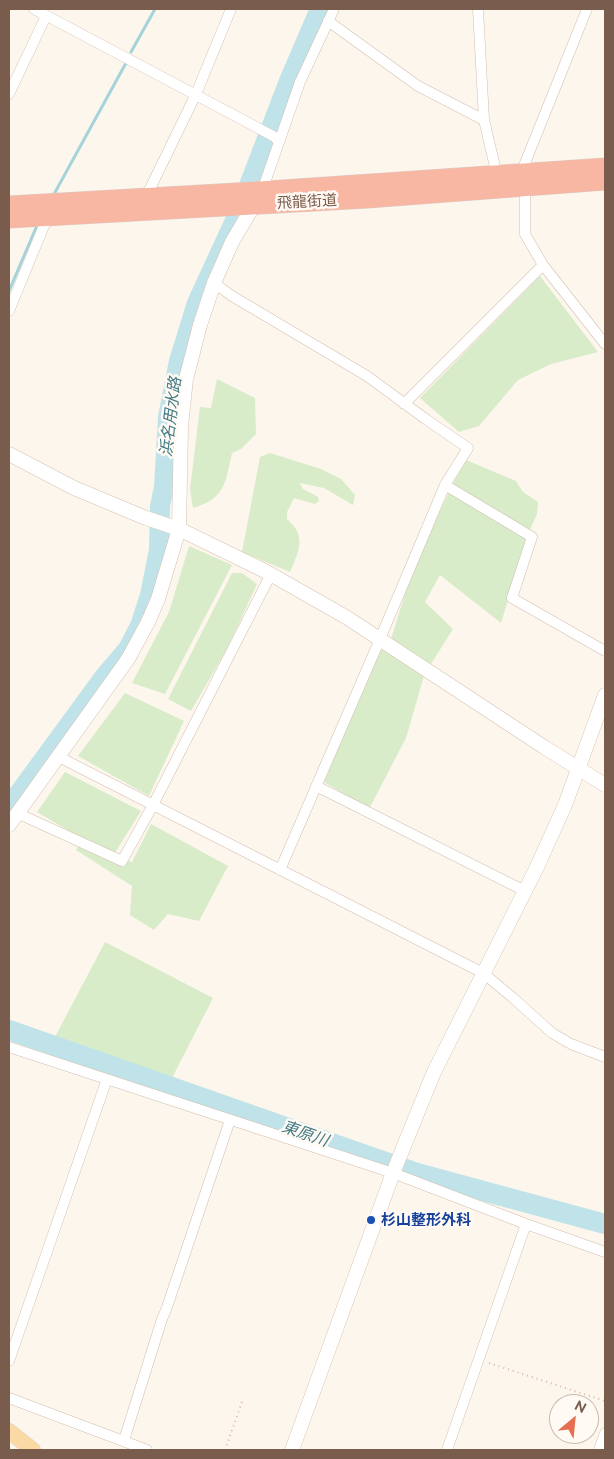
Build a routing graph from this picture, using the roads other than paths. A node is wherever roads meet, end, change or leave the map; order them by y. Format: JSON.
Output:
{"nodes":[{"id":1,"x":34,"y":9,"type":"edge"},
{"id":2,"x":230,"y":9,"type":"edge"},
{"id":3,"x":334,"y":9,"type":"edge"},
{"id":4,"x":478,"y":9,"type":"edge"},
{"id":5,"x":586,"y":9,"type":"edge"},
{"id":6,"x":46,"y":16,"type":"junction"},
{"id":7,"x":328,"y":21,"type":"junction"},
{"id":8,"x":9,"y":94,"type":"edge"},
{"id":9,"x":196,"y":94,"type":"junction"},
{"id":10,"x":484,"y":120,"type":"junction"},
{"id":11,"x":277,"y":140,"type":"junction"},
{"id":12,"x":605,"y":167,"type":"edge"},
{"id":13,"x":497,"y":176,"type":"junction"},
{"id":14,"x":523,"y":180,"type":"junction"},
{"id":15,"x":605,"y":181,"type":"edge"},
{"id":16,"x":146,"y":197,"type":"junction"},
{"id":17,"x":254,"y":198,"type":"junction"},
{"id":18,"x":9,"y":205,"type":"edge"},
{"id":19,"x":48,"y":216,"type":"junction"},
{"id":20,"x":9,"y":219,"type":"edge"},
{"id":21,"x":543,"y":265,"type":"junction"},
{"id":22,"x":214,"y":283,"type":"junction"},
{"id":23,"x":9,"y":311,"type":"edge"},
{"id":24,"x":605,"y":344,"type":"edge"},
{"id":25,"x":404,"y":404,"type":"junction"},
{"id":26,"x":9,"y":454,"type":"edge"},
{"id":27,"x":445,"y":485,"type":"junction"},
{"id":28,"x":174,"y":527,"type":"junction"},
{"id":29,"x":271,"y":574,"type":"junction"},
{"id":30,"x":380,"y":639,"type":"junction"},
{"id":31,"x":605,"y":651,"type":"edge"},
{"id":32,"x":605,"y":695,"type":"edge"},
{"id":33,"x":57,"y":756,"type":"junction"},
{"id":34,"x":579,"y":768,"type":"junction"},
{"id":35,"x":605,"y":785,"type":"edge"},
{"id":36,"x":316,"y":786,"type":"junction"},
{"id":37,"x":153,"y":805,"type":"junction"},
{"id":38,"x":17,"y":813,"type":"junction"},
{"id":39,"x":9,"y":825,"type":"edge"},
{"id":40,"x":280,"y":870,"type":"junction"},
{"id":41,"x":525,"y":891,"type":"junction"},
{"id":42,"x":483,"y":973,"type":"junction"},
{"id":43,"x":9,"y":1046,"type":"edge"},
{"id":44,"x":605,"y":1057,"type":"edge"},
{"id":45,"x":107,"y":1079,"type":"junction"},
{"id":46,"x":230,"y":1120,"type":"junction"},
{"id":47,"x":393,"y":1173,"type":"junction"},
{"id":48,"x":526,"y":1224,"type":"junction"},
{"id":49,"x":605,"y":1252,"type":"edge"},
{"id":50,"x":9,"y":1361,"type":"edge"},
{"id":51,"x":9,"y":1398,"type":"edge"},
{"id":52,"x":9,"y":1431,"type":"edge"},
{"id":53,"x":605,"y":1433,"type":"edge"},
{"id":54,"x":124,"y":1440,"type":"junction"},
{"id":55,"x":33,"y":1450,"type":"edge"},
{"id":56,"x":147,"y":1450,"type":"edge"},
{"id":57,"x":292,"y":1450,"type":"edge"},
{"id":58,"x":447,"y":1450,"type":"edge"},
{"id":59,"x":599,"y":1450,"type":"edge"}],
"edges":[{"from":1,"to":6,"type":"street"},
{"from":2,"to":9,"type":"street"},
{"from":3,"to":7,"type":"street"},
{"from":4,"to":10,"type":"street"},
{"from":5,"to":14,"type":"street"},
{"from":6,"to":8,"type":"street"},
{"from":6,"to":9,"type":"street"},
{"from":7,"to":10,"type":"street"},
{"from":7,"to":11,"type":"street"},
{"from":9,"to":11,"type":"street"},
{"from":9,"to":16,"type":"street"},
{"from":10,"to":13,"type":"street"},
{"from":11,"to":17,"type":"street"},
{"from":12,"to":14,"type":"highway","name":"飛龍街道"},
{"from":13,"to":14,"type":"highway","name":"飛龍街道"},
{"from":13,"to":17,"type":"highway","name":"飛龍街道"},
{"from":14,"to":15,"type":"highway","name":"飛龍街道"},
{"from":14,"to":17,"type":"highway","name":"飛龍街道"},
{"from":14,"to":21,"type":"street"},
{"from":16,"to":17,"type":"highway","name":"飛龍街道"},
{"from":16,"to":18,"type":"highway","name":"飛龍街道"},
{"from":17,"to":19,"type":"highway","name":"飛龍街道"},
{"from":17,"to":22,"type":"street"},
{"from":19,"to":20,"type":"highway","name":"飛龍街道"},
{"from":19,"to":23,"type":"street"},
{"from":21,"to":24,"type":"street"},
{"from":21,"to":25,"type":"street"},
{"from":22,"to":25,"type":"street"},
{"from":22,"to":28,"type":"street"},
{"from":25,"to":27,"type":"street"},
{"from":26,"to":28,"type":"street"},
{"from":27,"to":30,"type":"street"},
{"from":27,"to":31,"type":"street"},
{"from":28,"to":29,"type":"street"},
{"from":28,"to":33,"type":"street"},
{"from":29,"to":30,"type":"street"},
{"from":29,"to":37,"type":"street"},
{"from":30,"to":34,"type":"street"},
{"from":30,"to":36,"type":"street"},
{"from":32,"to":34,"type":"street"},
{"from":33,"to":37,"type":"street"},
{"from":33,"to":38,"type":"street"},
{"from":34,"to":35,"type":"street"},
{"from":34,"to":41,"type":"street"},
{"from":36,"to":40,"type":"street"},
{"from":36,"to":41,"type":"street"},
{"from":37,"to":38,"type":"street"},
{"from":37,"to":40,"type":"street"},
{"from":38,"to":39,"type":"street"},
{"from":40,"to":42,"type":"street"},
{"from":41,"to":42,"type":"street"},
{"from":42,"to":44,"type":"street"},
{"from":42,"to":47,"type":"street"},
{"from":43,"to":45,"type":"street"},
{"from":45,"to":46,"type":"street"},
{"from":45,"to":50,"type":"street"},
{"from":46,"to":47,"type":"street"},
{"from":46,"to":54,"type":"street"},
{"from":47,"to":48,"type":"street"},
{"from":47,"to":57,"type":"street"},
{"from":48,"to":49,"type":"street"},
{"from":48,"to":58,"type":"street"},
{"from":51,"to":54,"type":"street"},
{"from":52,"to":55,"type":"main road"},
{"from":53,"to":59,"type":"street"},
{"from":54,"to":56,"type":"street"}]}
